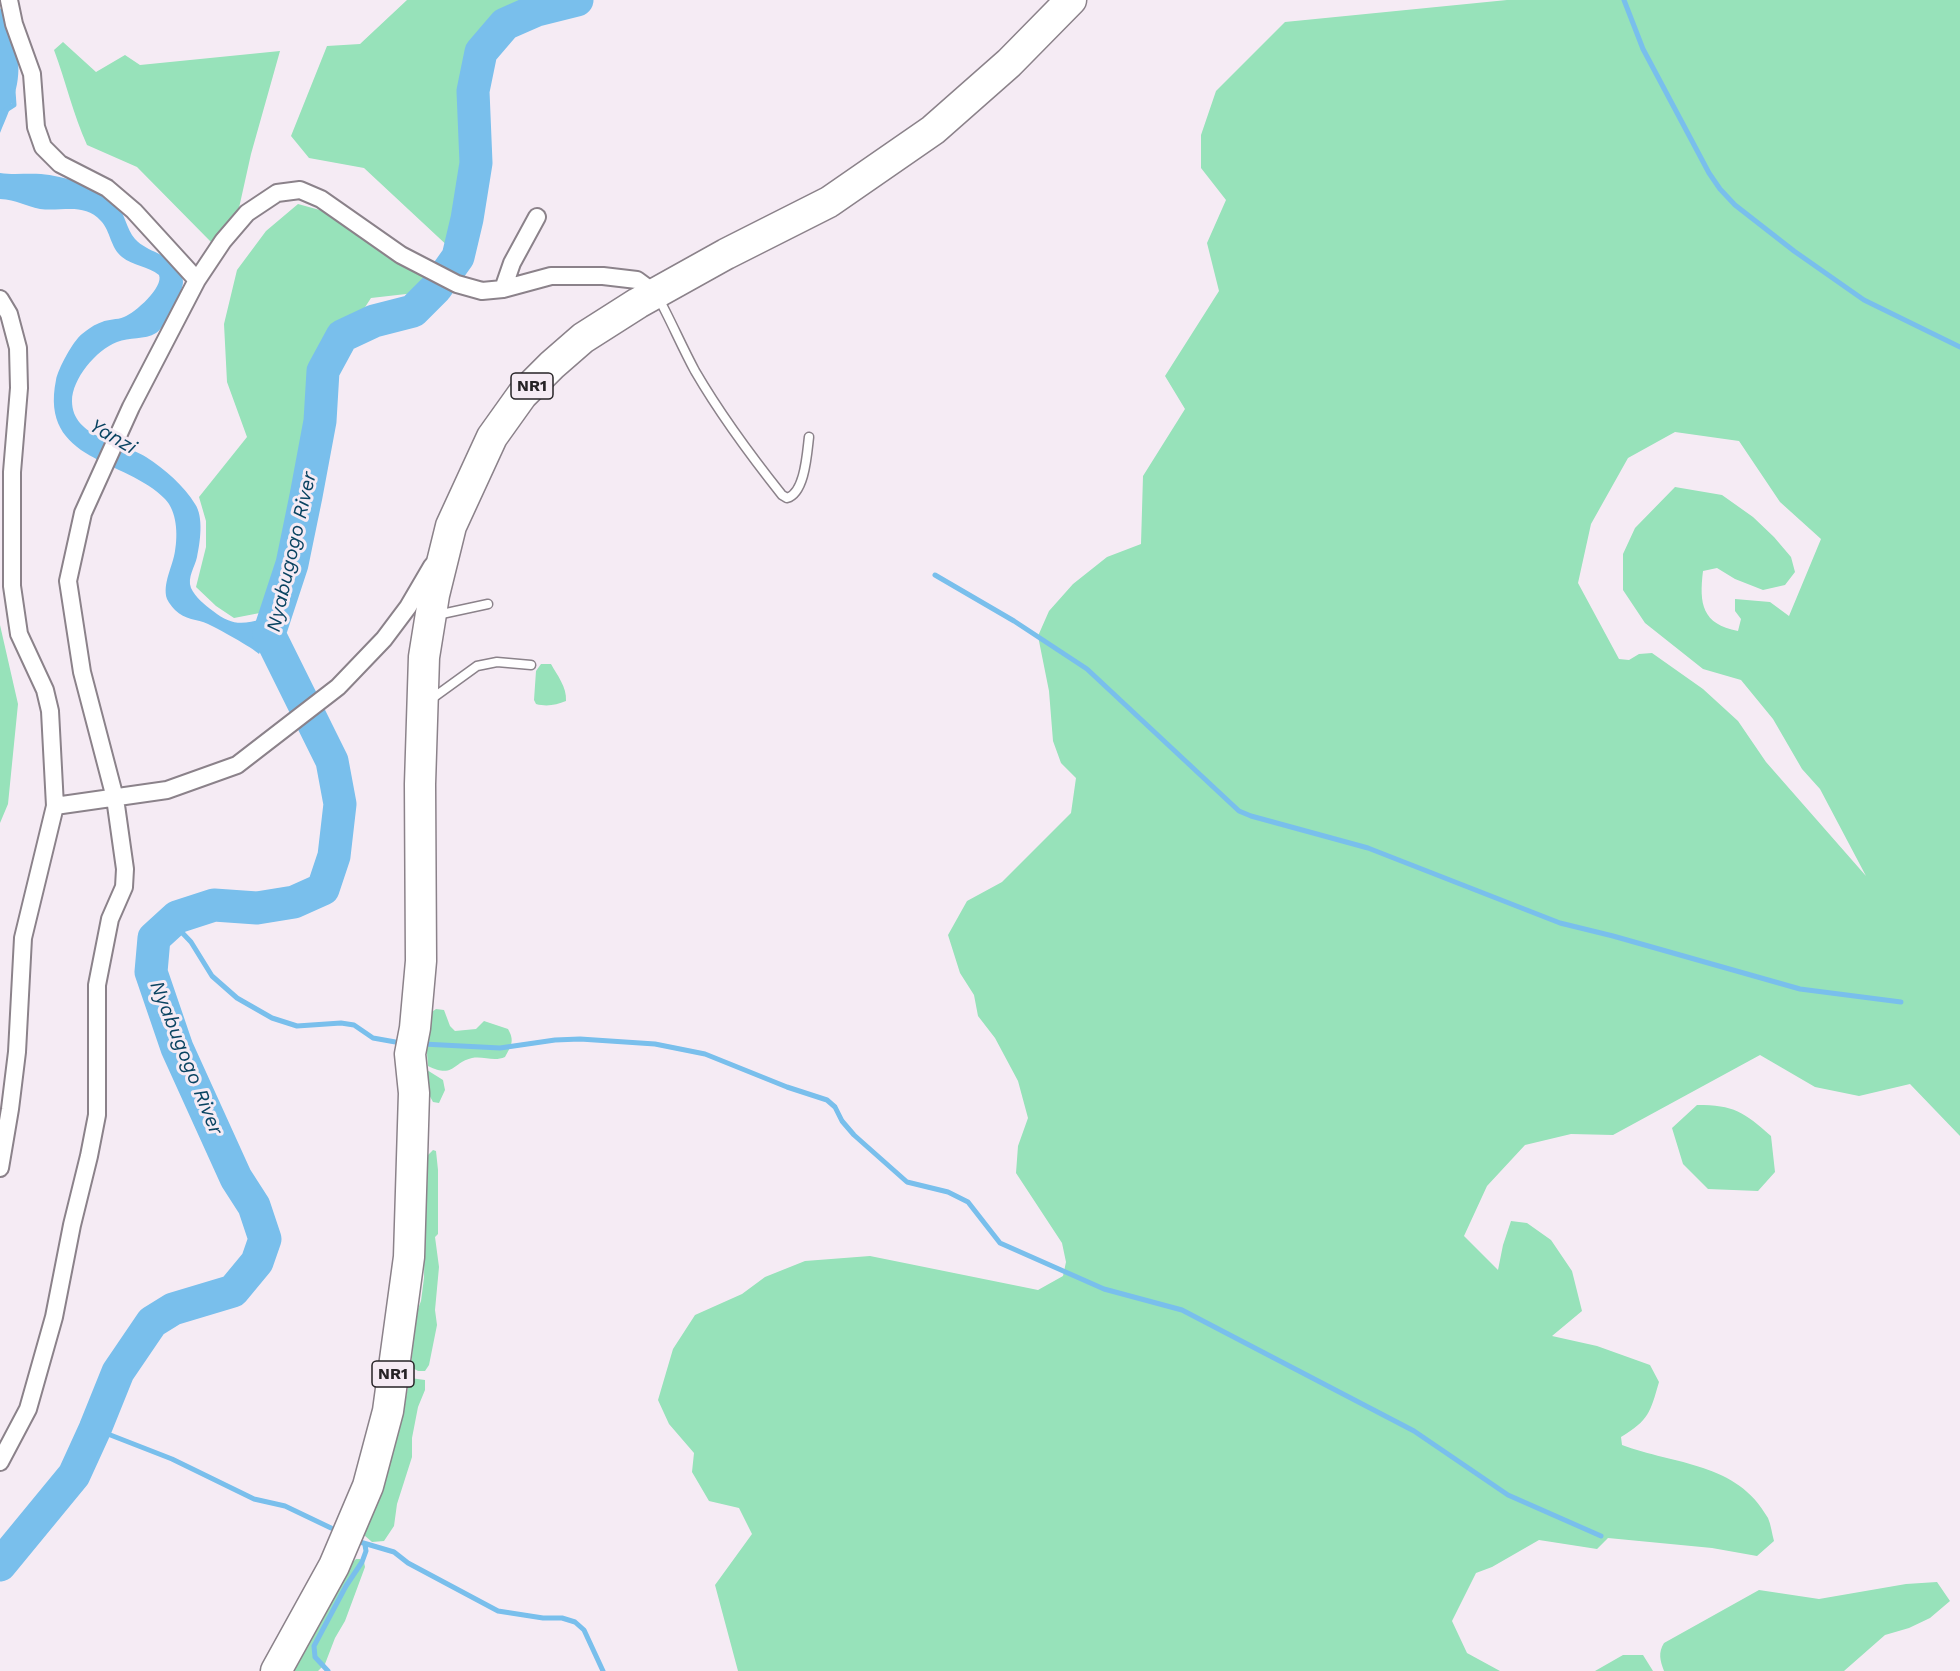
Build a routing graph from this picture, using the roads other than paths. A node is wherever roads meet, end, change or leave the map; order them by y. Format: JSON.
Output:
{"nodes":[{"id":1,"x":9,"y":0,"type":"edge"},
{"id":2,"x":1071,"y":0,"type":"edge"},
{"id":3,"x":537,"y":218,"type":"dead end"},
{"id":4,"x":197,"y":280,"type":"junction"},
{"id":5,"x":503,"y":289,"type":"junction"},
{"id":6,"x":656,"y":294,"type":"junction"},
{"id":7,"x":0,"y":300,"type":"edge"},
{"id":8,"x":809,"y":437,"type":"dead end"},
{"id":9,"x":452,"y":526,"type":"junction"},
{"id":10,"x":488,"y":604,"type":"dead end"},
{"id":11,"x":430,"y":616,"type":"junction"},
{"id":12,"x":531,"y":666,"type":"dead end"},
{"id":13,"x":422,"y":705,"type":"junction"},
{"id":14,"x":115,"y":798,"type":"junction"},
{"id":15,"x":55,"y":806,"type":"junction"},
{"id":16,"x":0,"y":1167,"type":"edge"},
{"id":17,"x":0,"y":1462,"type":"edge"},
{"id":18,"x":276,"y":1671,"type":"edge"}],
"edges":[{"from":1,"to":4,"type":"street"},
{"from":2,"to":6,"type":"highway","number":"NR1"},
{"from":3,"to":5,"type":"street"},
{"from":4,"to":5,"type":"street"},
{"from":4,"to":14,"type":"street"},
{"from":5,"to":6,"type":"street"},
{"from":6,"to":8,"type":"lane"},
{"from":6,"to":9,"type":"highway","number":"NR1"},
{"from":7,"to":15,"type":"street"},
{"from":9,"to":11,"type":"highway","number":"NR1"},
{"from":9,"to":14,"type":"street"},
{"from":10,"to":11,"type":"lane"},
{"from":11,"to":13,"type":"highway","number":"NR1"},
{"from":12,"to":13,"type":"lane"},
{"from":13,"to":18,"type":"highway","number":"NR1"},
{"from":14,"to":15,"type":"street"},
{"from":14,"to":17,"type":"street"},
{"from":15,"to":16,"type":"street"}]}
